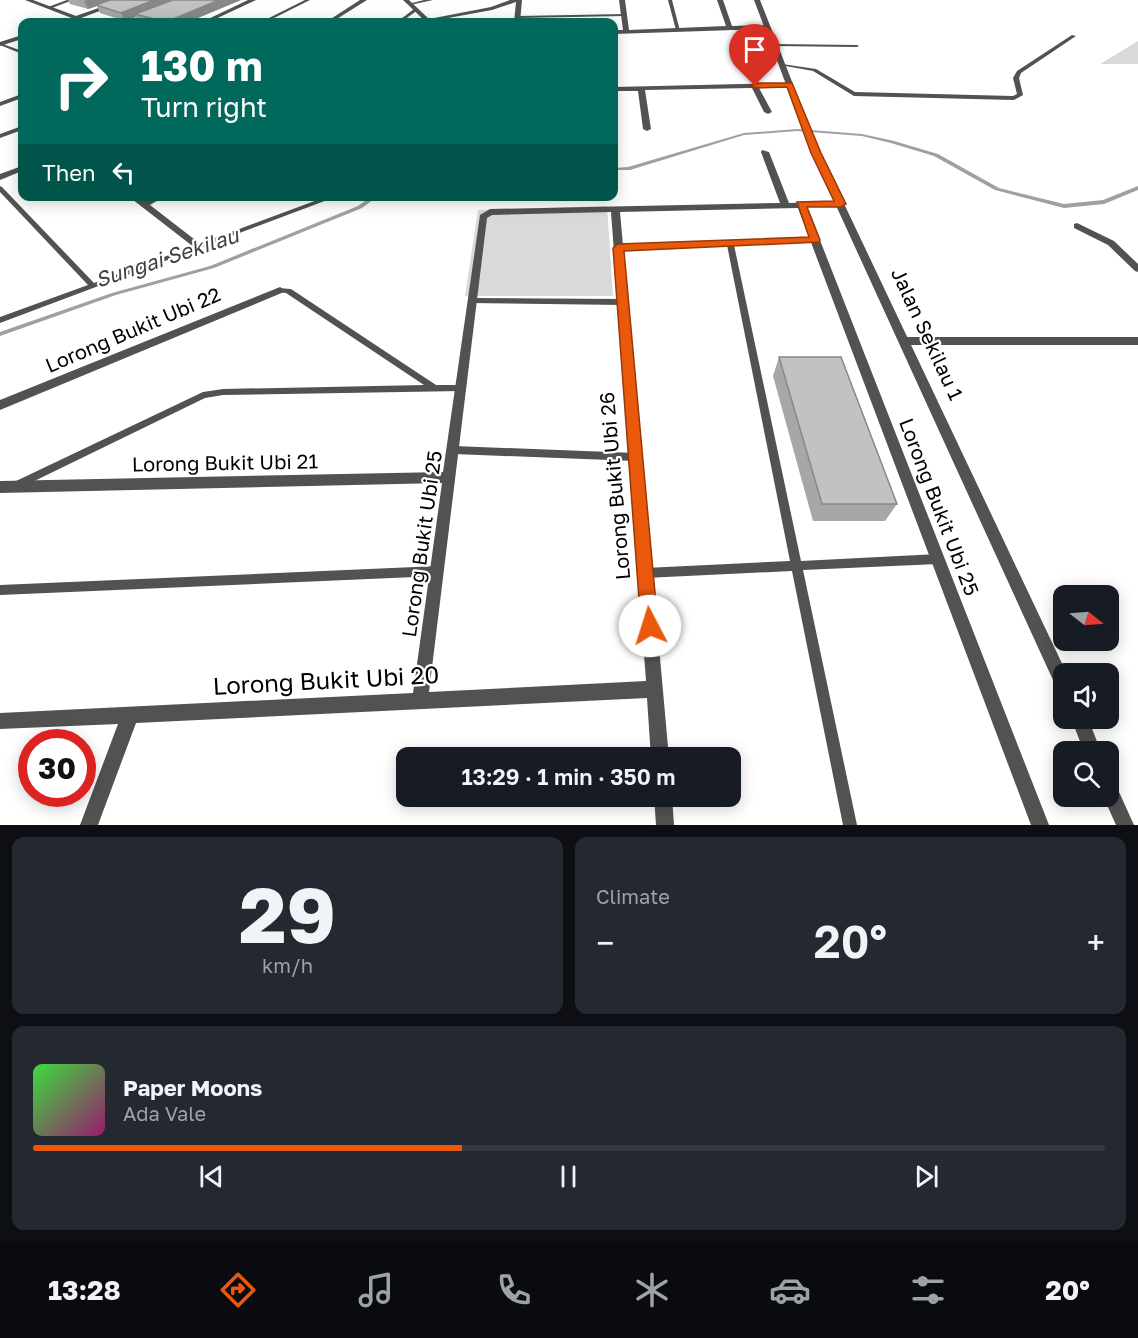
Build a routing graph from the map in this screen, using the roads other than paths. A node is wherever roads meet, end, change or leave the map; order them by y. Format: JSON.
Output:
{"nodes":[{"id":1,"x":28,"y":0,"type":"edge"},
{"id":2,"x":71,"y":0,"type":"edge"},
{"id":3,"x":126,"y":0,"type":"edge"},
{"id":4,"x":253,"y":0,"type":"edge"},
{"id":5,"x":309,"y":0,"type":"edge"},
{"id":6,"x":364,"y":0,"type":"edge"},
{"id":7,"x":431,"y":0,"type":"edge"},
{"id":8,"x":517,"y":0,"type":"edge"},
{"id":9,"x":622,"y":0,"type":"edge"},
{"id":10,"x":670,"y":0,"type":"edge"},
{"id":11,"x":720,"y":0,"type":"edge"},
{"id":12,"x":757,"y":0,"type":"edge"},
{"id":13,"x":408,"y":2,"type":"edge"},
{"id":14,"x":50,"y":7,"type":"junction"},
{"id":15,"x":416,"y":10,"type":"junction"},
{"id":16,"x":151,"y":15,"type":"edge"},
{"id":17,"x":624,"y":15,"type":"junction"},
{"id":18,"x":73,"y":18,"type":"edge"},
{"id":19,"x":86,"y":18,"type":"edge"},
{"id":20,"x":142,"y":18,"type":"edge"},
{"id":21,"x":214,"y":18,"type":"edge"},
{"id":22,"x":271,"y":18,"type":"edge"},
{"id":23,"x":335,"y":18,"type":"edge"},
{"id":24,"x":405,"y":18,"type":"edge"},
{"id":25,"x":424,"y":18,"type":"edge"},
{"id":26,"x":446,"y":18,"type":"edge"},
{"id":27,"x":517,"y":18,"type":"edge"},
{"id":28,"x":560,"y":18,"type":"edge"},
{"id":29,"x":767,"y":27,"type":"junction"},
{"id":30,"x":730,"y":28,"type":"junction"},
{"id":31,"x":678,"y":30,"type":"junction"},
{"id":32,"x":618,"y":32,"type":"edge"},
{"id":33,"x":626,"y":32,"type":"junction"},
{"id":34,"x":1074,"y":36,"type":"dead end"},
{"id":35,"x":18,"y":38,"type":"edge"},
{"id":36,"x":1,"y":44,"type":"edge"},
{"id":37,"x":774,"y":45,"type":"junction"},
{"id":38,"x":857,"y":46,"type":"dead end"},
{"id":39,"x":18,"y":51,"type":"edge"},
{"id":40,"x":782,"y":65,"type":"junction"},
{"id":41,"x":790,"y":85,"type":"junction"},
{"id":42,"x":755,"y":86,"type":"junction"},
{"id":43,"x":618,"y":89,"type":"edge"},
{"id":44,"x":641,"y":89,"type":"junction"},
{"id":45,"x":18,"y":97,"type":"edge"},
{"id":46,"x":0,"y":104,"type":"edge"},
{"id":47,"x":768,"y":112,"type":"dead end"},
{"id":48,"x":18,"y":129,"type":"edge"},
{"id":49,"x":647,"y":129,"type":"dead end"},
{"id":50,"x":0,"y":136,"type":"edge"},
{"id":51,"x":765,"y":152,"type":"dead end"},
{"id":52,"x":18,"y":170,"type":"edge"},
{"id":53,"x":0,"y":177,"type":"edge"},
{"id":54,"x":0,"y":188,"type":"edge"},
{"id":55,"x":138,"y":201,"type":"edge"},
{"id":56,"x":151,"y":201,"type":"edge"},
{"id":57,"x":321,"y":201,"type":"edge"},
{"id":58,"x":785,"y":204,"type":"junction"},
{"id":59,"x":801,"y":204,"type":"junction"},
{"id":60,"x":841,"y":204,"type":"junction"},
{"id":61,"x":143,"y":205,"type":"junction"},
{"id":62,"x":615,"y":210,"type":"junction"},
{"id":63,"x":1077,"y":226,"type":"dead end"},
{"id":64,"x":815,"y":240,"type":"junction"},
{"id":65,"x":730,"y":243,"type":"junction"},
{"id":66,"x":198,"y":246,"type":"junction"},
{"id":67,"x":618,"y":248,"type":"junction"},
{"id":68,"x":1138,"y":269,"type":"edge"},
{"id":69,"x":92,"y":285,"type":"junction"},
{"id":70,"x":280,"y":290,"type":"joint"},
{"id":71,"x":473,"y":301,"type":"junction"},
{"id":72,"x":622,"y":302,"type":"junction"},
{"id":73,"x":0,"y":320,"type":"edge"},
{"id":74,"x":906,"y":341,"type":"junction"},
{"id":75,"x":1138,"y":341,"type":"edge"},
{"id":76,"x":434,"y":388,"type":"junction"},
{"id":77,"x":462,"y":388,"type":"junction"},
{"id":78,"x":0,"y":405,"type":"edge"},
{"id":79,"x":454,"y":450,"type":"junction"},
{"id":80,"x":635,"y":457,"type":"junction"},
{"id":81,"x":450,"y":477,"type":"junction"},
{"id":82,"x":7,"y":487,"type":"edge"},
{"id":83,"x":938,"y":559,"type":"junction"},
{"id":84,"x":797,"y":566,"type":"junction"},
{"id":85,"x":438,"y":571,"type":"junction"},
{"id":86,"x":645,"y":573,"type":"junction"},
{"id":87,"x":0,"y":590,"type":"edge"},
{"id":88,"x":1054,"y":663,"type":"edge"},
{"id":89,"x":655,"y":689,"type":"junction"},
{"id":90,"x":420,"y":700,"type":"junction"},
{"id":91,"x":130,"y":715,"type":"junction"},
{"id":92,"x":0,"y":721,"type":"edge"},
{"id":93,"x":659,"y":747,"type":"edge"},
{"id":94,"x":664,"y":807,"type":"edge"},
{"id":95,"x":1117,"y":807,"type":"edge"},
{"id":96,"x":89,"y":825,"type":"edge"},
{"id":97,"x":665,"y":825,"type":"edge"},
{"id":98,"x":850,"y":825,"type":"edge"},
{"id":99,"x":1040,"y":825,"type":"edge"},
{"id":100,"x":1125,"y":825,"type":"edge"}],
"edges":[{"from":1,"to":14,"type":"street"},
{"from":2,"to":14,"type":"lane"},
{"from":3,"to":19,"type":"street"},
{"from":4,"to":21,"type":"street"},
{"from":5,"to":22,"type":"lane"},
{"from":6,"to":23,"type":"street"},
{"from":7,"to":13,"type":"lane"},
{"from":8,"to":26,"type":"street"},
{"from":8,"to":27,"type":"street"},
{"from":9,"to":17,"type":"street"},
{"from":10,"to":31,"type":"lane"},
{"from":11,"to":30,"type":"street"},
{"from":12,"to":29,"type":"street","name":"Jalan Sekilau 1"},
{"from":13,"to":15,"type":"street"},
{"from":14,"to":18,"type":"street"},
{"from":15,"to":24,"type":"lane"},
{"from":15,"to":25,"type":"street"},
{"from":16,"to":20,"type":"lane"},
{"from":17,"to":28,"type":"lane"},
{"from":17,"to":33,"type":"street"},
{"from":29,"to":30,"type":"street"},
{"from":29,"to":37,"type":"street","name":"Jalan Sekilau 1"},
{"from":30,"to":31,"type":"street"},
{"from":31,"to":33,"type":"street"},
{"from":32,"to":33,"type":"street"},
{"from":34,"to":40,"type":"lane"},
{"from":35,"to":36,"type":"street"},
{"from":36,"to":39,"type":"lane"},
{"from":37,"to":38,"type":"lane"},
{"from":37,"to":40,"type":"street","name":"Jalan Sekilau 1"},
{"from":40,"to":41,"type":"street","name":"Jalan Sekilau 1"},
{"from":41,"to":42,"type":"street"},
{"from":41,"to":60,"type":"street","name":"Jalan Sekilau 1"},
{"from":42,"to":44,"type":"street"},
{"from":42,"to":47,"type":"street"},
{"from":43,"to":44,"type":"street"},
{"from":44,"to":49,"type":"street"},
{"from":45,"to":46,"type":"street"},
{"from":48,"to":50,"type":"lane"},
{"from":51,"to":58,"type":"street"},
{"from":52,"to":53,"type":"street"},
{"from":54,"to":69,"type":"lane"},
{"from":55,"to":61,"type":"street"},
{"from":56,"to":61,"type":"street"},
{"from":57,"to":66,"type":"lane"},
{"from":58,"to":59,"type":"street"},
{"from":58,"to":62,"type":"street"},
{"from":59,"to":60,"type":"street"},
{"from":59,"to":64,"type":"street","name":"Lorong Bukit Ubi 25"},
{"from":60,"to":74,"type":"street","name":"Jalan Sekilau 1"},
{"from":61,"to":66,"type":"street"},
{"from":62,"to":67,"type":"street","name":"Lorong Bukit Ubi 26"},
{"from":62,"to":71,"type":"street","name":"Lorong Bukit Ubi 25"},
{"from":63,"to":68,"type":"street"},
{"from":64,"to":65,"type":"lane"},
{"from":64,"to":83,"type":"street","name":"Lorong Bukit Ubi 25"},
{"from":65,"to":67,"type":"lane"},
{"from":65,"to":84,"type":"lane"},
{"from":66,"to":69,"type":"lane"},
{"from":67,"to":72,"type":"street","name":"Lorong Bukit Ubi 26"},
{"from":69,"to":73,"type":"lane"},
{"from":70,"to":76,"type":"lane"},
{"from":70,"to":78,"type":"street","name":"Lorong Bukit Ubi 22"},
{"from":71,"to":72,"type":"lane"},
{"from":71,"to":77,"type":"street","name":"Lorong Bukit Ubi 25"},
{"from":72,"to":80,"type":"street","name":"Lorong Bukit Ubi 26"},
{"from":74,"to":75,"type":"street"},
{"from":74,"to":88,"type":"street","name":"Jalan Sekilau 1"},
{"from":76,"to":77,"type":"lane"},
{"from":76,"to":82,"type":"lane"},
{"from":77,"to":79,"type":"street","name":"Lorong Bukit Ubi 25"},
{"from":79,"to":80,"type":"lane"},
{"from":79,"to":81,"type":"street","name":"Lorong Bukit Ubi 25"},
{"from":80,"to":86,"type":"street","name":"Lorong Bukit Ubi 26"},
{"from":81,"to":82,"type":"street","name":"Lorong Bukit Ubi 21"},
{"from":81,"to":85,"type":"street","name":"Lorong Bukit Ubi 25"},
{"from":83,"to":84,"type":"lane"},
{"from":83,"to":99,"type":"street","name":"Lorong Bukit Ubi 25"},
{"from":84,"to":86,"type":"lane"},
{"from":84,"to":98,"type":"lane"},
{"from":85,"to":87,"type":"lane"},
{"from":85,"to":90,"type":"street","name":"Lorong Bukit Ubi 25"},
{"from":86,"to":89,"type":"street","name":"Lorong Bukit Ubi 26"},
{"from":89,"to":90,"type":"street","name":"Lorong Bukit Ubi 20"},
{"from":89,"to":93,"type":"street","name":"Lorong Bukit Ubi 26"},
{"from":90,"to":91,"type":"street","name":"Lorong Bukit Ubi 20"},
{"from":91,"to":92,"type":"street","name":"Lorong Bukit Ubi 20"},
{"from":91,"to":96,"type":"street"},
{"from":94,"to":97,"type":"street"},
{"from":95,"to":100,"type":"street"}]}
